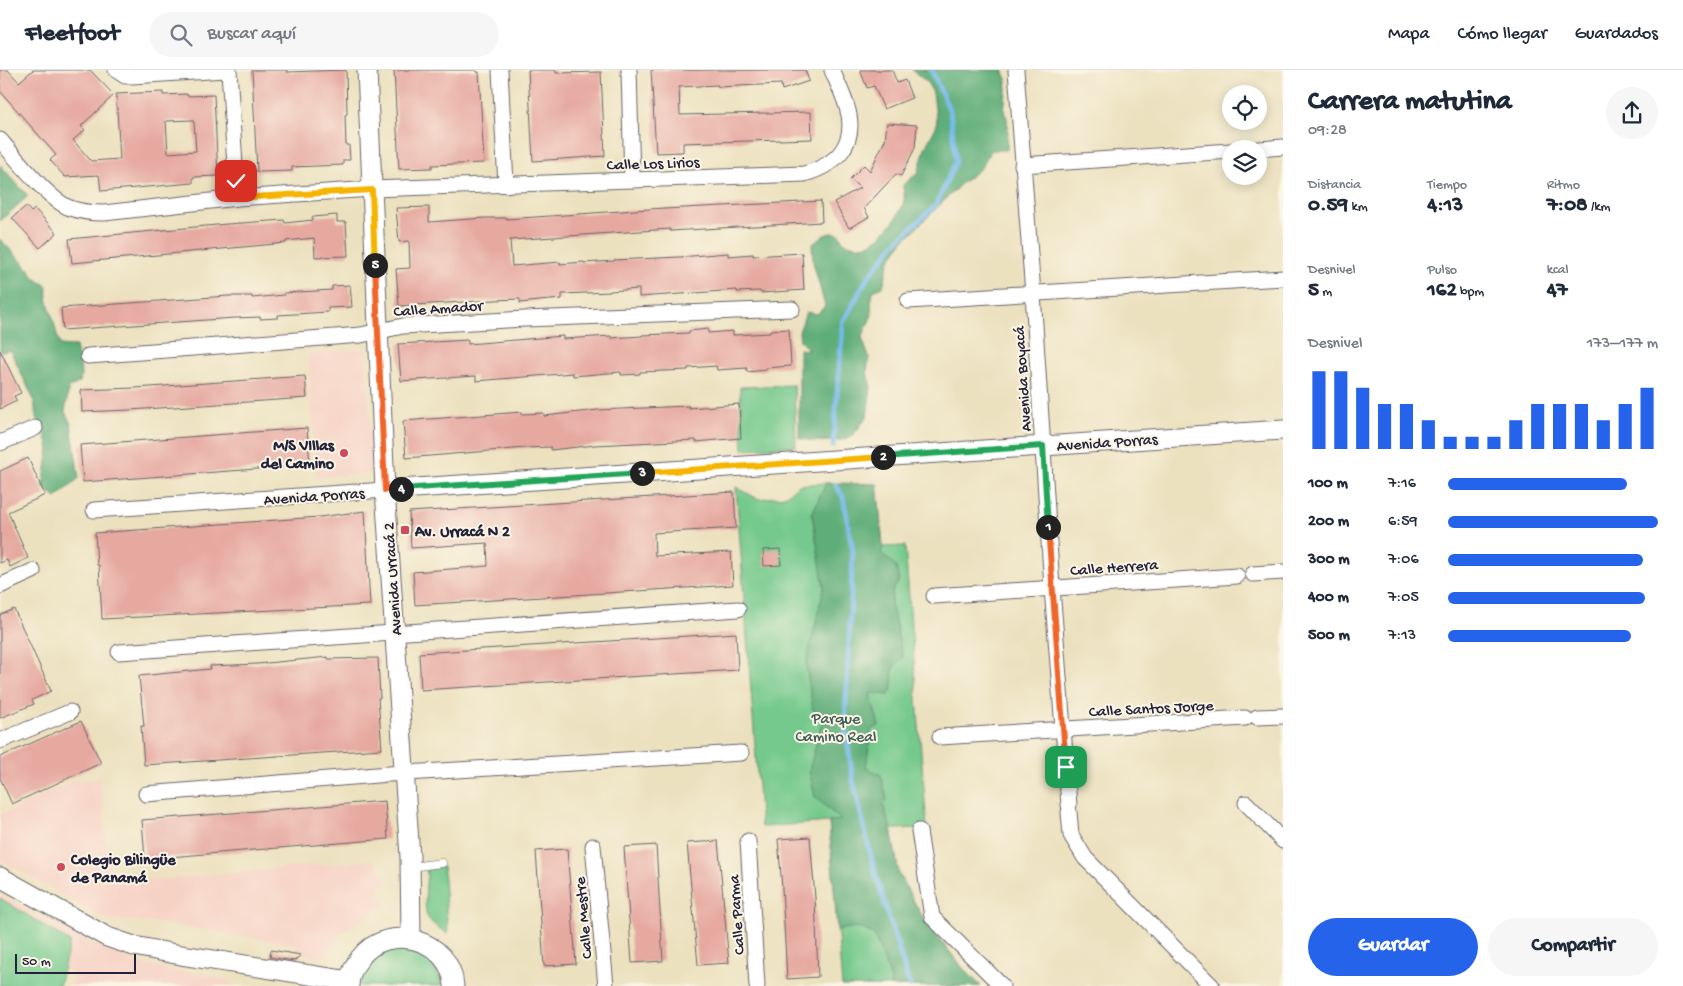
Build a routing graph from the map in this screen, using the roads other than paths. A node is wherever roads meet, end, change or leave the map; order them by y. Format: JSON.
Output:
{"nodes":[{"id":1,"x":116,"y":70,"type":"edge"},
{"id":2,"x":225,"y":70,"type":"edge"},
{"id":3,"x":229,"y":70,"type":"edge"},
{"id":4,"x":367,"y":70,"type":"edge"},
{"id":5,"x":500,"y":70,"type":"edge"},
{"id":6,"x":629,"y":70,"type":"edge"},
{"id":7,"x":832,"y":70,"type":"edge"},
{"id":8,"x":1016,"y":70,"type":"edge"},
{"id":9,"x":0,"y":140,"type":"edge"},
{"id":10,"x":1283,"y":148,"type":"edge"},
{"id":11,"x":1267,"y":149,"type":"edge"},
{"id":12,"x":1222,"y":152,"type":"edge"},
{"id":13,"x":1022,"y":165,"type":"junction"},
{"id":14,"x":632,"y":180,"type":"junction"},
{"id":15,"x":506,"y":185,"type":"junction"},
{"id":16,"x":372,"y":190,"type":"junction"},
{"id":17,"x":237,"y":198,"type":"junction"},
{"id":18,"x":1283,"y":278,"type":"edge"},
{"id":19,"x":1033,"y":294,"type":"junction"},
{"id":20,"x":908,"y":301,"type":"dead end"},
{"id":21,"x":792,"y":309,"type":"dead end"},
{"id":22,"x":378,"y":330,"type":"junction"},
{"id":23,"x":88,"y":356,"type":"dead end"},
{"id":24,"x":35,"y":428,"type":"dead end"},
{"id":25,"x":1283,"y":430,"type":"edge"},
{"id":26,"x":0,"y":443,"type":"edge"},
{"id":27,"x":1043,"y":446,"type":"junction"},
{"id":28,"x":385,"y":490,"type":"junction"},
{"id":29,"x":94,"y":510,"type":"dead end"},
{"id":30,"x":33,"y":572,"type":"dead end"},
{"id":31,"x":1283,"y":572,"type":"edge"},
{"id":32,"x":1253,"y":574,"type":"dead end"},
{"id":33,"x":1237,"y":576,"type":"dead end"},
{"id":34,"x":0,"y":586,"type":"edge"},
{"id":35,"x":1052,"y":588,"type":"junction"},
{"id":36,"x":934,"y":596,"type":"dead end"},
{"id":37,"x":738,"y":609,"type":"dead end"},
{"id":38,"x":394,"y":632,"type":"junction"},
{"id":39,"x":119,"y":652,"type":"dead end"},
{"id":40,"x":70,"y":712,"type":"dead end"},
{"id":41,"x":1283,"y":716,"type":"edge"},
{"id":42,"x":1063,"y":730,"type":"junction"},
{"id":43,"x":940,"y":736,"type":"dead end"},
{"id":44,"x":0,"y":741,"type":"edge"},
{"id":45,"x":742,"y":753,"type":"dead end"},
{"id":46,"x":405,"y":773,"type":"junction"},
{"id":47,"x":146,"y":794,"type":"dead end"},
{"id":48,"x":1246,"y":803,"type":"dead end"},
{"id":49,"x":919,"y":831,"type":"dead end"},
{"id":50,"x":1283,"y":840,"type":"edge"},
{"id":51,"x":748,"y":841,"type":"dead end"},
{"id":52,"x":593,"y":846,"type":"dead end"},
{"id":53,"x":442,"y":863,"type":"dead end"},
{"id":54,"x":410,"y":867,"type":"junction"},
{"id":55,"x":0,"y":876,"type":"edge"},
{"id":56,"x":410,"y":938,"type":"junction"},
{"id":57,"x":349,"y":983,"type":"edge"},
{"id":58,"x":454,"y":986,"type":"edge"},
{"id":59,"x":606,"y":986,"type":"edge"},
{"id":60,"x":757,"y":986,"type":"edge"},
{"id":61,"x":1002,"y":986,"type":"edge"},
{"id":62,"x":1212,"y":986,"type":"edge"}],
"edges":[{"from":1,"to":2,"type":"street"},
{"from":3,"to":17,"type":"street"},
{"from":4,"to":16,"type":"street","name":"Avenida Urracá 2"},
{"from":5,"to":15,"type":"street"},
{"from":6,"to":14,"type":"street"},
{"from":7,"to":14,"type":"street","name":"Calle Los Lirios"},
{"from":8,"to":13,"type":"street","name":"Avenida Boyacá"},
{"from":9,"to":17,"type":"street","name":"Calle Los Lirios"},
{"from":10,"to":11,"type":"street"},
{"from":12,"to":13,"type":"street"},
{"from":13,"to":19,"type":"street","name":"Avenida Boyacá"},
{"from":14,"to":15,"type":"street","name":"Calle Los Lirios"},
{"from":15,"to":16,"type":"street","name":"Calle Los Lirios"},
{"from":16,"to":17,"type":"street","name":"Calle Los Lirios"},
{"from":16,"to":22,"type":"street","name":"Avenida Urracá 2"},
{"from":18,"to":19,"type":"street"},
{"from":19,"to":20,"type":"street"},
{"from":19,"to":27,"type":"street","name":"Avenida Boyacá"},
{"from":21,"to":22,"type":"street","name":"Calle Amador"},
{"from":22,"to":23,"type":"street","name":"Calle Amador"},
{"from":22,"to":28,"type":"street","name":"Avenida Urracá 2"},
{"from":24,"to":26,"type":"street"},
{"from":25,"to":27,"type":"street","name":"Avenida Porras"},
{"from":27,"to":28,"type":"street","name":"Avenida Porras"},
{"from":27,"to":35,"type":"street","name":"Avenida Boyacá"},
{"from":28,"to":29,"type":"street","name":"Avenida Porras"},
{"from":28,"to":38,"type":"street","name":"Avenida Urracá 2"},
{"from":30,"to":34,"type":"street"},
{"from":31,"to":32,"type":"street"},
{"from":33,"to":35,"type":"street","name":"Calle Herrera"},
{"from":35,"to":36,"type":"street","name":"Calle Herrera"},
{"from":35,"to":42,"type":"street","name":"Avenida Boyacá"},
{"from":37,"to":38,"type":"street"},
{"from":38,"to":39,"type":"street"},
{"from":38,"to":46,"type":"street","name":"Avenida Urracá 2"},
{"from":40,"to":44,"type":"street"},
{"from":41,"to":42,"type":"street","name":"Calle Santos Jorge"},
{"from":42,"to":43,"type":"street","name":"Calle Santos Jorge"},
{"from":42,"to":62,"type":"street","name":"Avenida Boyacá"},
{"from":45,"to":46,"type":"street"},
{"from":46,"to":47,"type":"street"},
{"from":46,"to":54,"type":"street","name":"Avenida Urracá 2"},
{"from":48,"to":50,"type":"street"},
{"from":49,"to":61,"type":"street"},
{"from":51,"to":60,"type":"street","name":"Calle Parma"},
{"from":52,"to":59,"type":"street","name":"Calle Mestre"},
{"from":53,"to":54,"type":"lane"},
{"from":54,"to":56,"type":"street","name":"Avenida Urracá 2"},
{"from":55,"to":57,"type":"street"},
{"from":56,"to":57,"type":"street"},
{"from":56,"to":58,"type":"street"}]}
